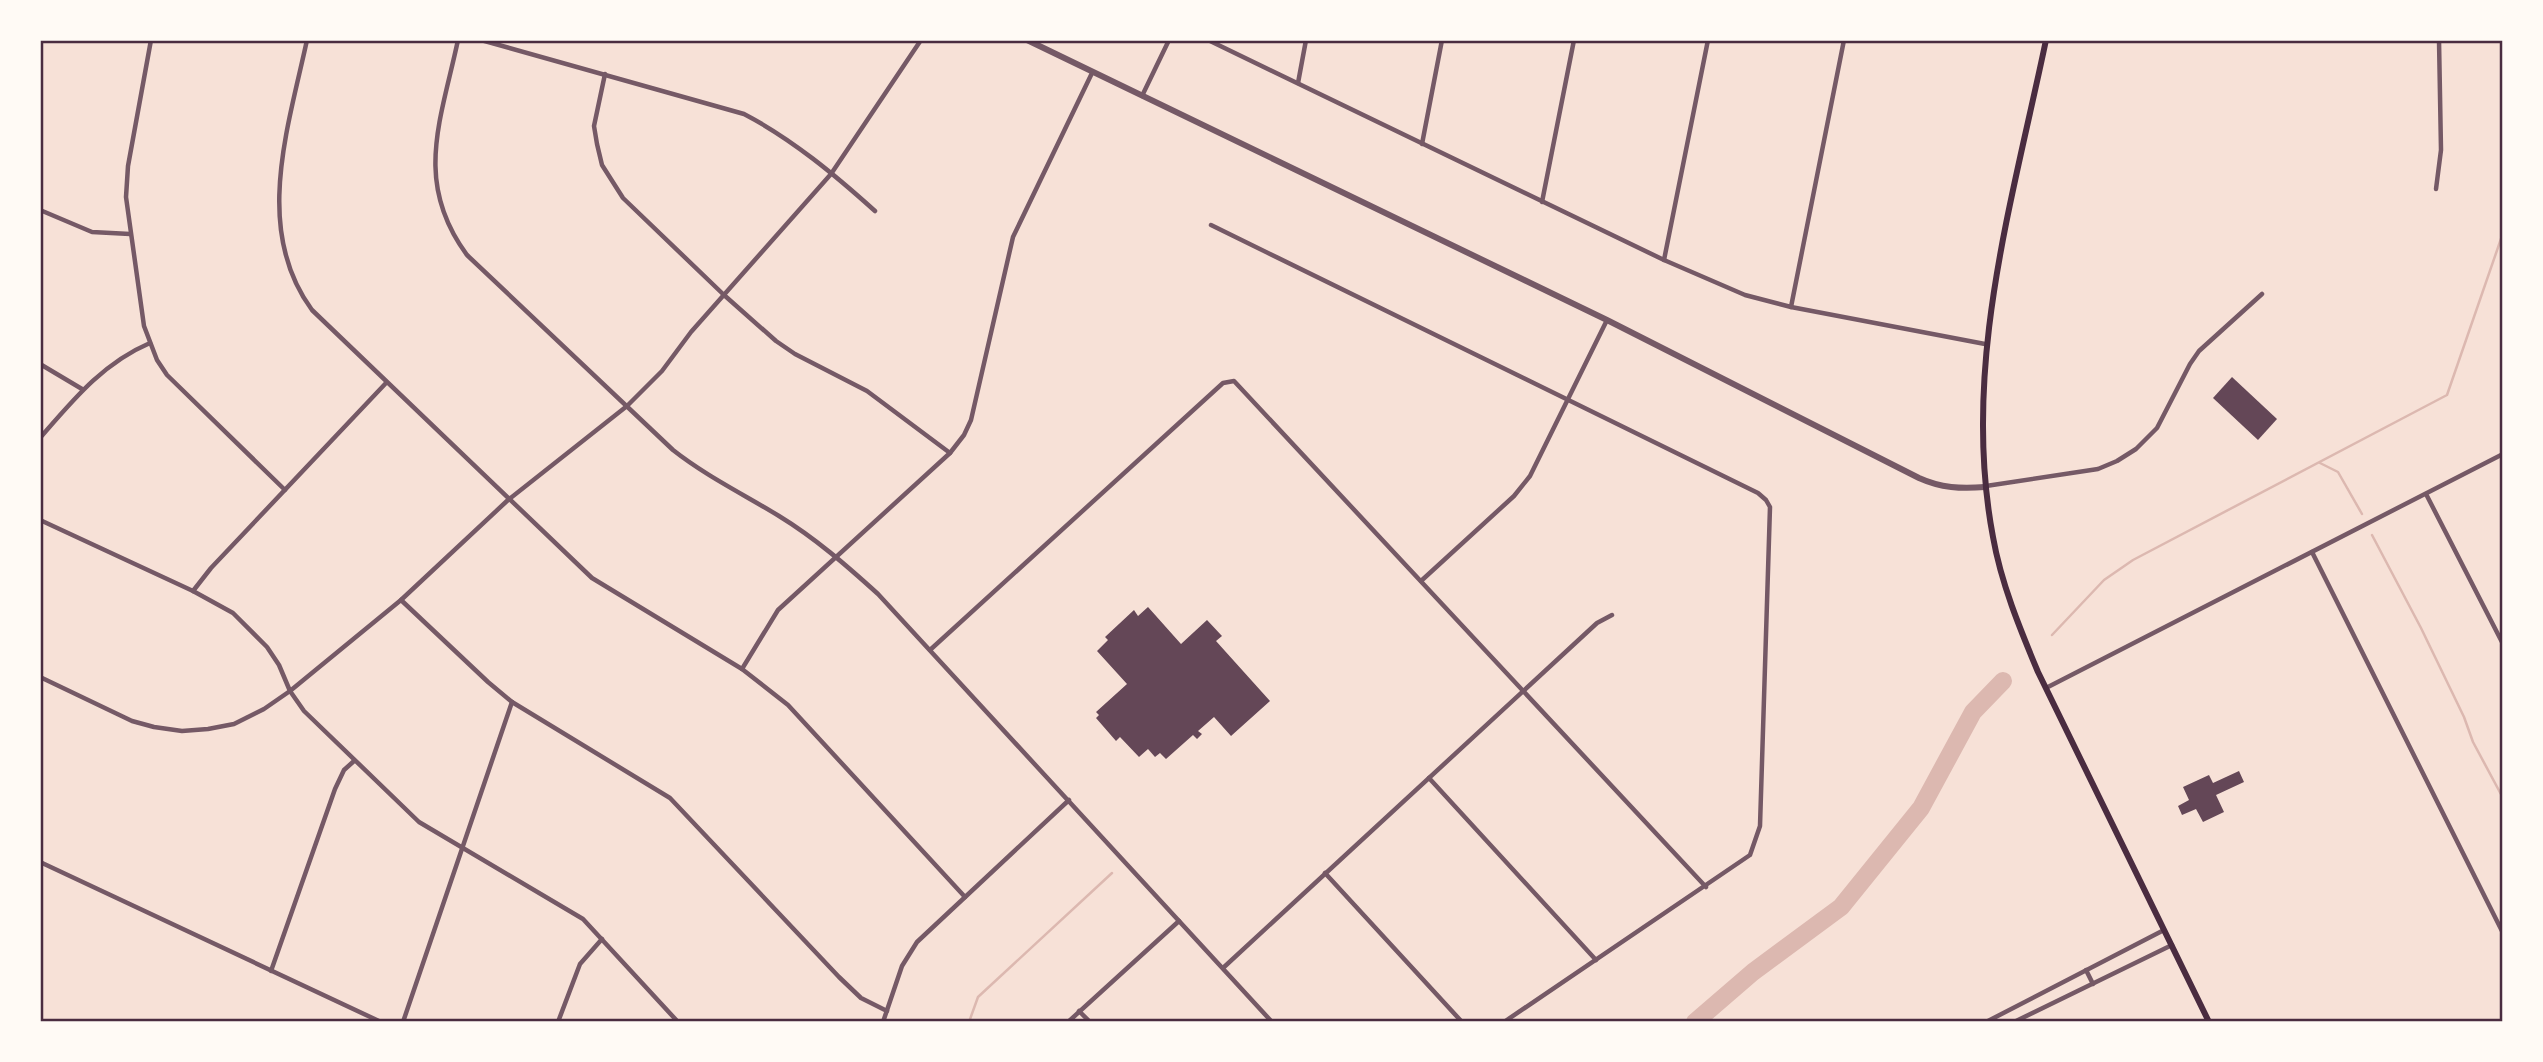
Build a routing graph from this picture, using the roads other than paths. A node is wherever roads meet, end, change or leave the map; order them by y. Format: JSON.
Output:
{"nodes":[{"id":1,"x":151,"y":40,"type":"edge"},
{"id":2,"x":307,"y":40,"type":"edge"},
{"id":3,"x":458,"y":40,"type":"edge"},
{"id":4,"x":481,"y":40,"type":"edge"},
{"id":5,"x":921,"y":40,"type":"edge"},
{"id":6,"x":1027,"y":40,"type":"edge"},
{"id":7,"x":1169,"y":40,"type":"edge"},
{"id":8,"x":1208,"y":40,"type":"edge"},
{"id":9,"x":1306,"y":40,"type":"edge"},
{"id":10,"x":1442,"y":40,"type":"edge"},
{"id":11,"x":1574,"y":40,"type":"edge"},
{"id":12,"x":1708,"y":40,"type":"edge"},
{"id":13,"x":1844,"y":40,"type":"edge"},
{"id":14,"x":2046,"y":40,"type":"edge"},
{"id":15,"x":2439,"y":40,"type":"edge"},
{"id":16,"x":1092,"y":73,"type":"junction"},
{"id":17,"x":605,"y":74,"type":"junction"},
{"id":18,"x":1298,"y":83,"type":"junction"},
{"id":19,"x":1142,"y":97,"type":"junction"},
{"id":20,"x":1422,"y":144,"type":"junction"},
{"id":21,"x":831,"y":174,"type":"junction"},
{"id":22,"x":2436,"y":189,"type":"dead end"},
{"id":23,"x":1542,"y":202,"type":"junction"},
{"id":24,"x":40,"y":210,"type":"edge"},
{"id":25,"x":875,"y":211,"type":"dead end"},
{"id":26,"x":1211,"y":225,"type":"dead end"},
{"id":27,"x":130,"y":234,"type":"junction"},
{"id":28,"x":1664,"y":260,"type":"junction"},
{"id":29,"x":2262,"y":294,"type":"dead end"},
{"id":30,"x":724,"y":295,"type":"junction"},
{"id":31,"x":1791,"y":307,"type":"junction"},
{"id":32,"x":1607,"y":320,"type":"junction"},
{"id":33,"x":150,"y":343,"type":"junction"},
{"id":34,"x":1985,"y":344,"type":"junction"},
{"id":35,"x":40,"y":364,"type":"edge"},
{"id":36,"x":386,"y":383,"type":"junction"},
{"id":37,"x":82,"y":389,"type":"junction"},
{"id":38,"x":1568,"y":398,"type":"junction"},
{"id":39,"x":627,"y":406,"type":"junction"},
{"id":40,"x":40,"y":438,"type":"edge"},
{"id":41,"x":950,"y":453,"type":"junction"},
{"id":42,"x":2503,"y":454,"type":"edge"},
{"id":43,"x":1985,"y":487,"type":"junction"},
{"id":44,"x":285,"y":490,"type":"junction"},
{"id":45,"x":2426,"y":494,"type":"junction"},
{"id":46,"x":508,"y":500,"type":"junction"},
{"id":47,"x":40,"y":520,"type":"edge"},
{"id":48,"x":2312,"y":552,"type":"junction"},
{"id":49,"x":837,"y":556,"type":"junction"},
{"id":50,"x":1421,"y":581,"type":"junction"},
{"id":51,"x":193,"y":591,"type":"junction"},
{"id":52,"x":401,"y":600,"type":"junction"},
{"id":53,"x":1612,"y":615,"type":"dead end"},
{"id":54,"x":2503,"y":644,"type":"edge"},
{"id":55,"x":930,"y":650,"type":"junction"},
{"id":56,"x":742,"y":669,"type":"junction"},
{"id":57,"x":40,"y":677,"type":"edge"},
{"id":58,"x":2046,"y":688,"type":"junction"},
{"id":59,"x":1524,"y":690,"type":"junction"},
{"id":60,"x":290,"y":691,"type":"junction"},
{"id":61,"x":512,"y":702,"type":"junction"},
{"id":62,"x":354,"y":761,"type":"junction"},
{"id":63,"x":1429,"y":778,"type":"junction"},
{"id":64,"x":1069,"y":800,"type":"junction"},
{"id":65,"x":462,"y":846,"type":"junction"},
{"id":66,"x":40,"y":862,"type":"edge"},
{"id":67,"x":1325,"y":873,"type":"junction"},
{"id":68,"x":1706,"y":887,"type":"junction"},
{"id":69,"x":965,"y":897,"type":"junction"},
{"id":70,"x":1179,"y":921,"type":"junction"},
{"id":71,"x":2165,"y":930,"type":"junction"},
{"id":72,"x":2503,"y":933,"type":"edge"},
{"id":73,"x":602,"y":939,"type":"junction"},
{"id":74,"x":2172,"y":945,"type":"junction"},
{"id":75,"x":1596,"y":960,"type":"junction"},
{"id":76,"x":1223,"y":968,"type":"junction"},
{"id":77,"x":2086,"y":970,"type":"junction"},
{"id":78,"x":271,"y":971,"type":"junction"},
{"id":79,"x":2093,"y":984,"type":"junction"},
{"id":80,"x":2024,"y":1003,"type":"junction"},
{"id":81,"x":1079,"y":1010,"type":"junction"},
{"id":82,"x":887,"y":1011,"type":"junction"},
{"id":83,"x":2030,"y":1014,"type":"junction"},
{"id":84,"x":381,"y":1022,"type":"edge"},
{"id":85,"x":403,"y":1022,"type":"edge"},
{"id":86,"x":558,"y":1022,"type":"edge"},
{"id":87,"x":678,"y":1022,"type":"edge"},
{"id":88,"x":883,"y":1022,"type":"edge"},
{"id":89,"x":1068,"y":1022,"type":"edge"},
{"id":90,"x":1090,"y":1022,"type":"edge"},
{"id":91,"x":1272,"y":1022,"type":"edge"},
{"id":92,"x":1462,"y":1022,"type":"edge"},
{"id":93,"x":1504,"y":1022,"type":"edge"},
{"id":94,"x":1986,"y":1022,"type":"edge"},
{"id":95,"x":2014,"y":1022,"type":"edge"},
{"id":96,"x":2209,"y":1022,"type":"edge"}],
"edges":[{"from":1,"to":27,"type":"street"},
{"from":2,"to":36,"type":"street"},
{"from":3,"to":39,"type":"street"},
{"from":4,"to":17,"type":"street"},
{"from":5,"to":21,"type":"street"},
{"from":6,"to":16,"type":"street"},
{"from":7,"to":19,"type":"street"},
{"from":8,"to":18,"type":"street"},
{"from":9,"to":18,"type":"street"},
{"from":10,"to":20,"type":"street"},
{"from":11,"to":23,"type":"street"},
{"from":12,"to":28,"type":"street"},
{"from":13,"to":31,"type":"street"},
{"from":14,"to":34,"type":"main road"},
{"from":15,"to":22,"type":"street"},
{"from":16,"to":19,"type":"street"},
{"from":16,"to":41,"type":"street"},
{"from":17,"to":21,"type":"street"},
{"from":17,"to":30,"type":"street"},
{"from":18,"to":20,"type":"street"},
{"from":19,"to":32,"type":"street"},
{"from":20,"to":23,"type":"street"},
{"from":21,"to":25,"type":"street"},
{"from":21,"to":30,"type":"street"},
{"from":23,"to":28,"type":"street"},
{"from":24,"to":27,"type":"street"},
{"from":26,"to":38,"type":"street"},
{"from":27,"to":33,"type":"street"},
{"from":28,"to":31,"type":"street"},
{"from":29,"to":43,"type":"street"},
{"from":30,"to":39,"type":"street"},
{"from":30,"to":41,"type":"street"},
{"from":31,"to":34,"type":"street"},
{"from":32,"to":38,"type":"street"},
{"from":32,"to":43,"type":"street"},
{"from":33,"to":37,"type":"street"},
{"from":33,"to":44,"type":"street"},
{"from":34,"to":43,"type":"main road"},
{"from":35,"to":37,"type":"street"},
{"from":36,"to":44,"type":"street"},
{"from":36,"to":46,"type":"street"},
{"from":37,"to":40,"type":"street"},
{"from":38,"to":50,"type":"street"},
{"from":38,"to":68,"type":"street"},
{"from":39,"to":46,"type":"street"},
{"from":39,"to":49,"type":"street"},
{"from":41,"to":49,"type":"street"},
{"from":42,"to":45,"type":"street"},
{"from":43,"to":58,"type":"main road"},
{"from":44,"to":51,"type":"street"},
{"from":45,"to":48,"type":"street"},
{"from":45,"to":54,"type":"street"},
{"from":46,"to":52,"type":"street"},
{"from":46,"to":56,"type":"street"},
{"from":47,"to":51,"type":"street"},
{"from":48,"to":58,"type":"street"},
{"from":48,"to":72,"type":"street"},
{"from":49,"to":55,"type":"street"},
{"from":49,"to":56,"type":"street"},
{"from":50,"to":55,"type":"street"},
{"from":50,"to":59,"type":"street"},
{"from":51,"to":60,"type":"street"},
{"from":52,"to":60,"type":"street"},
{"from":52,"to":61,"type":"street"},
{"from":53,"to":59,"type":"street"},
{"from":55,"to":64,"type":"street"},
{"from":56,"to":69,"type":"street"},
{"from":57,"to":60,"type":"street"},
{"from":58,"to":71,"type":"main road"},
{"from":59,"to":63,"type":"street"},
{"from":59,"to":68,"type":"street"},
{"from":60,"to":62,"type":"street"},
{"from":61,"to":65,"type":"street"},
{"from":61,"to":82,"type":"street"},
{"from":62,"to":65,"type":"street"},
{"from":62,"to":78,"type":"street"},
{"from":63,"to":67,"type":"street"},
{"from":63,"to":75,"type":"street"},
{"from":64,"to":69,"type":"street"},
{"from":64,"to":70,"type":"street"},
{"from":65,"to":73,"type":"street"},
{"from":65,"to":85,"type":"street"},
{"from":66,"to":78,"type":"street"},
{"from":67,"to":76,"type":"street"},
{"from":67,"to":92,"type":"street"},
{"from":68,"to":75,"type":"street"},
{"from":69,"to":82,"type":"street"},
{"from":70,"to":76,"type":"street"},
{"from":70,"to":81,"type":"street"},
{"from":71,"to":74,"type":"main road"},
{"from":71,"to":77,"type":"street"},
{"from":73,"to":86,"type":"street"},
{"from":73,"to":87,"type":"street"},
{"from":74,"to":79,"type":"street"},
{"from":74,"to":96,"type":"main road"},
{"from":75,"to":93,"type":"street"},
{"from":76,"to":91,"type":"street"},
{"from":77,"to":79,"type":"street"},
{"from":77,"to":80,"type":"street"},
{"from":78,"to":84,"type":"street"},
{"from":79,"to":83,"type":"street"},
{"from":80,"to":83,"type":"street"},
{"from":80,"to":94,"type":"street"},
{"from":81,"to":89,"type":"street"},
{"from":81,"to":90,"type":"street"},
{"from":82,"to":88,"type":"street"},
{"from":83,"to":95,"type":"street"}]}
